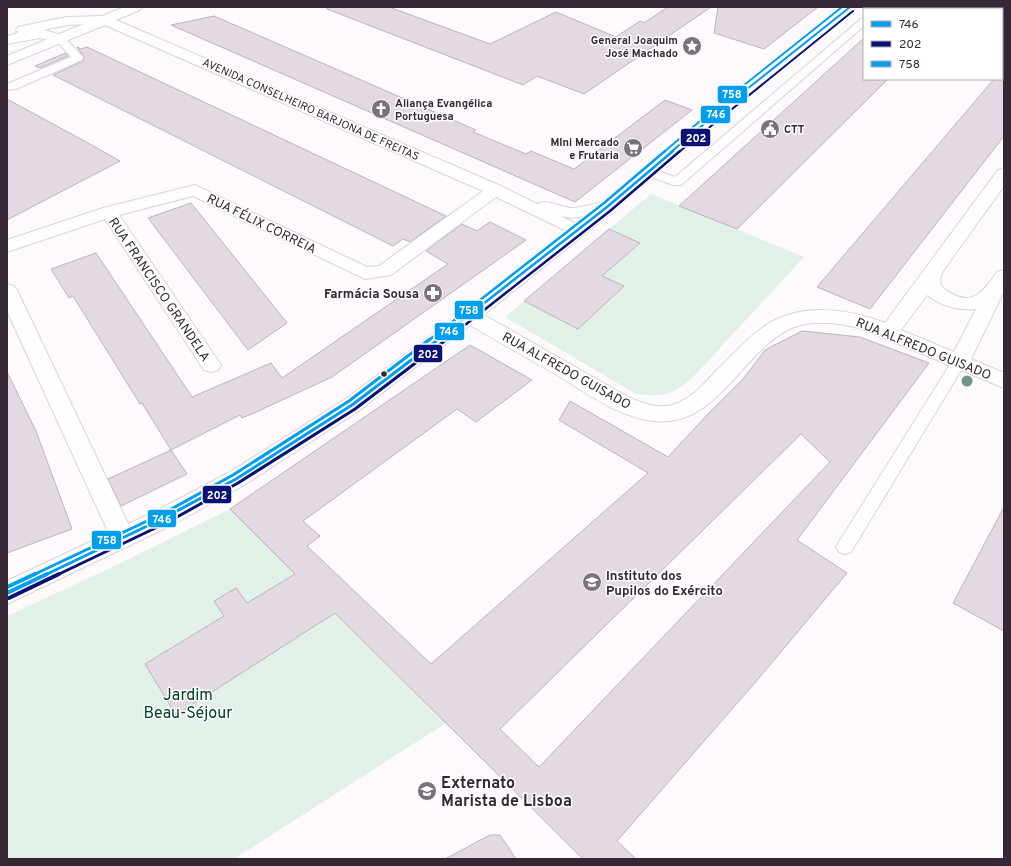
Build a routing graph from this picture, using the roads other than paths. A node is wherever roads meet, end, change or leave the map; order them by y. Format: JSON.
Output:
{"nodes":[{"id":1,"x":84,"y":7,"type":"edge"},
{"id":2,"x":135,"y":7,"type":"edge"},
{"id":3,"x":848,"y":8,"type":"edge"},
{"id":4,"x":863,"y":15,"type":"edge"},
{"id":5,"x":106,"y":20,"type":"junction"},
{"id":6,"x":863,"y":22,"type":"edge"},
{"id":7,"x":23,"y":30,"type":"junction"},
{"id":8,"x":7,"y":36,"type":"edge"},
{"id":9,"x":60,"y":39,"type":"junction"},
{"id":10,"x":7,"y":40,"type":"edge"},
{"id":11,"x":7,"y":61,"type":"edge"},
{"id":12,"x":7,"y":87,"type":"edge"},
{"id":13,"x":650,"y":172,"type":"junction"},
{"id":14,"x":1004,"y":174,"type":"edge"},
{"id":15,"x":495,"y":190,"type":"junction"},
{"id":16,"x":516,"y":200,"type":"junction"},
{"id":17,"x":607,"y":207,"type":"junction"},
{"id":18,"x":109,"y":212,"type":"junction"},
{"id":19,"x":577,"y":231,"type":"junction"},
{"id":20,"x":7,"y":246,"type":"edge"},
{"id":21,"x":935,"y":268,"type":"junction"},
{"id":22,"x":999,"y":284,"type":"edge"},
{"id":23,"x":7,"y":290,"type":"edge"},
{"id":24,"x":470,"y":316,"type":"junction"},
{"id":25,"x":889,"y":332,"type":"junction"},
{"id":26,"x":958,"y":362,"type":"junction"},
{"id":27,"x":211,"y":366,"type":"dead end"},
{"id":28,"x":1004,"y":381,"type":"edge"},
{"id":29,"x":123,"y":538,"type":"junction"},
{"id":30,"x":846,"y":547,"type":"dead end"},
{"id":31,"x":7,"y":593,"type":"edge"}],
"edges":[{"from":1,"to":7,"type":"street"},
{"from":2,"to":5,"type":"street"},
{"from":3,"to":4,"type":"lane"},
{"from":3,"to":13,"type":"street"},
{"from":5,"to":7,"type":"street"},
{"from":5,"to":9,"type":"street"},
{"from":5,"to":15,"type":"street","name":"AVENIDA CONSELHEIRO BARJONA DE FREITAS"},
{"from":6,"to":13,"type":"lane"},
{"from":7,"to":8,"type":"street"},
{"from":9,"to":10,"type":"street"},
{"from":9,"to":11,"type":"street"},
{"from":9,"to":12,"type":"lane"},
{"from":13,"to":17,"type":"street"},
{"from":14,"to":21,"type":"street"},
{"from":15,"to":16,"type":"street","name":"AVENIDA CONSELHEIRO BARJONA DE FREITAS"},
{"from":15,"to":18,"type":"street","name":"RUA FÉLIX CORREIA"},
{"from":16,"to":17,"type":"street","name":"AVENIDA CONSELHEIRO BARJONA DE FREITAS"},
{"from":16,"to":19,"type":"street","name":"AVENIDA CONSELHEIRO BARJONA DE FREITAS"},
{"from":17,"to":19,"type":"street"},
{"from":18,"to":20,"type":"street","name":"RUA FÉLIX CORREIA"},
{"from":18,"to":27,"type":"street","name":"RUA FRANCISCO GRANDELA"},
{"from":19,"to":24,"type":"street"},
{"from":21,"to":22,"type":"street"},
{"from":21,"to":25,"type":"street"},
{"from":22,"to":26,"type":"street"},
{"from":23,"to":29,"type":"street"},
{"from":24,"to":25,"type":"street","name":"RUA ALFREDO GUISADO"},
{"from":24,"to":29,"type":"street"},
{"from":25,"to":26,"type":"street","name":"RUA ALFREDO GUISADO"},
{"from":26,"to":28,"type":"street","name":"RUA ALFREDO GUISADO"},
{"from":26,"to":30,"type":"lane"},
{"from":29,"to":31,"type":"street"}]}
